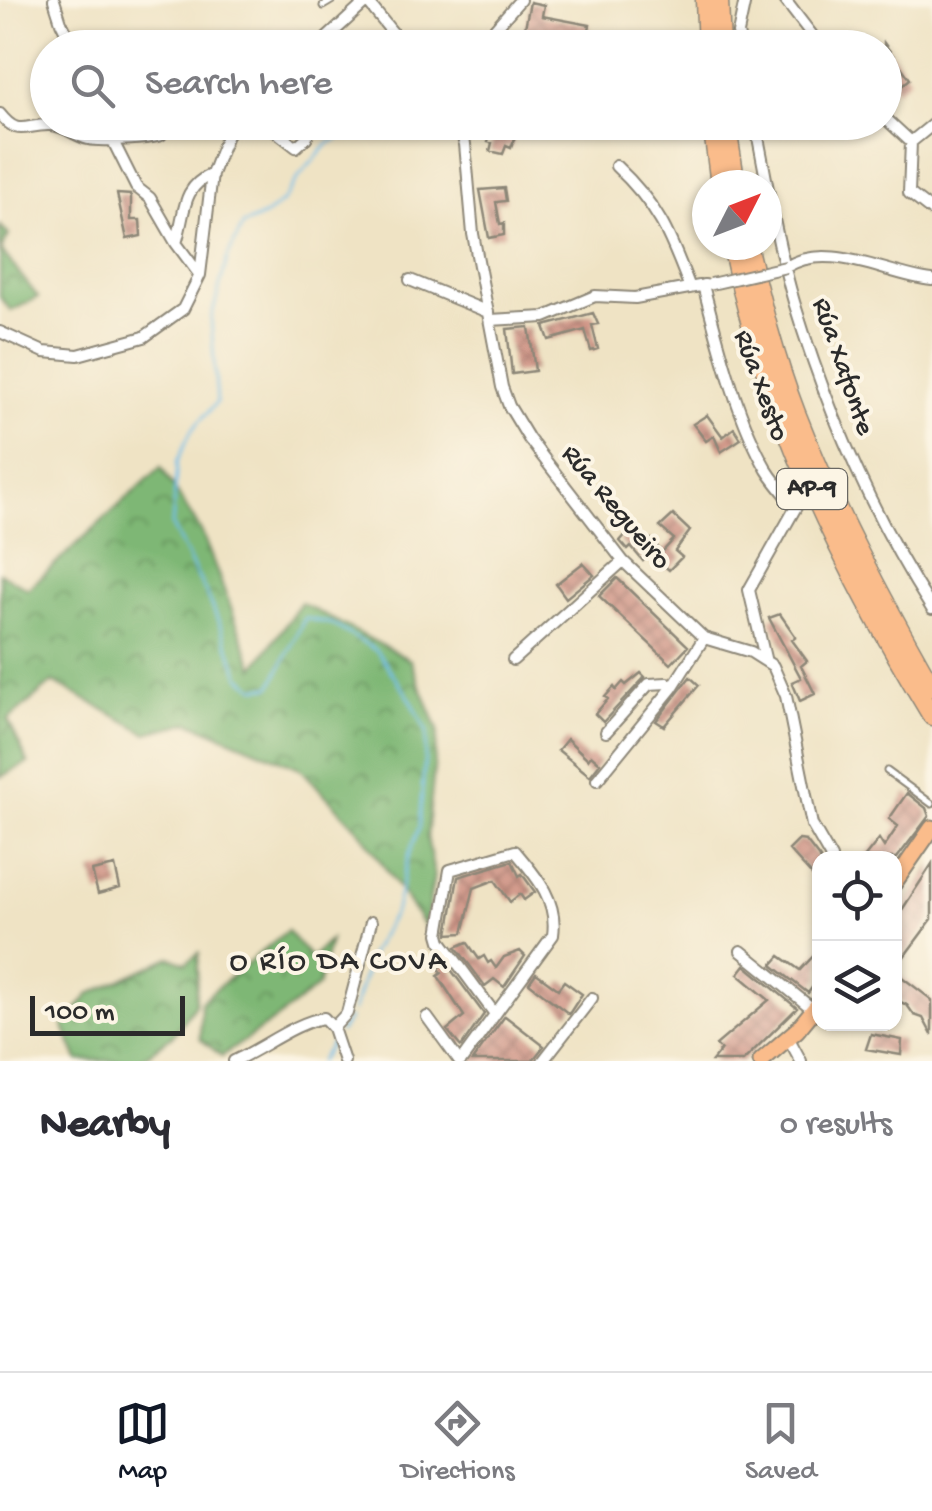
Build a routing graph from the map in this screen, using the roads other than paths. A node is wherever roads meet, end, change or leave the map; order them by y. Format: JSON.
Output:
{"nodes":[{"id":1,"x":54,"y":0,"type":"edge"},
{"id":2,"x":333,"y":0,"type":"edge"},
{"id":3,"x":520,"y":0,"type":"edge"},
{"id":4,"x":705,"y":0,"type":"edge"},
{"id":5,"x":719,"y":0,"type":"edge"},
{"id":6,"x":746,"y":0,"type":"edge"},
{"id":7,"x":785,"y":0,"type":"edge"},
{"id":8,"x":366,"y":1,"type":"edge"},
{"id":9,"x":324,"y":6,"type":"dead end"},
{"id":10,"x":64,"y":30,"type":"edge"},
{"id":11,"x":338,"y":30,"type":"edge"},
{"id":12,"x":391,"y":30,"type":"edge"},
{"id":13,"x":494,"y":30,"type":"edge"},
{"id":14,"x":706,"y":30,"type":"edge"},
{"id":15,"x":720,"y":30,"type":"edge"},
{"id":16,"x":739,"y":30,"type":"edge"},
{"id":17,"x":808,"y":30,"type":"edge"},
{"id":18,"x":0,"y":114,"type":"edge"},
{"id":19,"x":932,"y":125,"type":"edge"},
{"id":20,"x":30,"y":127,"type":"edge"},
{"id":21,"x":902,"y":134,"type":"edge"},
{"id":22,"x":117,"y":140,"type":"edge"},
{"id":23,"x":225,"y":140,"type":"edge"},
{"id":24,"x":464,"y":140,"type":"edge"},
{"id":25,"x":714,"y":140,"type":"edge"},
{"id":26,"x":729,"y":140,"type":"edge"},
{"id":27,"x":759,"y":140,"type":"edge"},
{"id":28,"x":911,"y":142,"type":"junction"},
{"id":29,"x":616,"y":166,"type":"dead end"},
{"id":30,"x":718,"y":170,"type":"edge"},
{"id":31,"x":734,"y":170,"type":"edge"},
{"id":32,"x":212,"y":174,"type":"junction"},
{"id":33,"x":932,"y":212,"type":"edge"},
{"id":34,"x":176,"y":244,"type":"junction"},
{"id":35,"x":735,"y":260,"type":"edge"},
{"id":36,"x":751,"y":260,"type":"edge"},
{"id":37,"x":786,"y":267,"type":"junction"},
{"id":38,"x":200,"y":275,"type":"junction"},
{"id":39,"x":410,"y":280,"type":"dead end"},
{"id":40,"x":932,"y":280,"type":"edge"},
{"id":41,"x":707,"y":285,"type":"junction"},
{"id":42,"x":690,"y":288,"type":"junction"},
{"id":43,"x":489,"y":316,"type":"junction"},
{"id":44,"x":0,"y":332,"type":"edge"},
{"id":45,"x":623,"y":561,"type":"junction"},
{"id":46,"x":932,"y":609,"type":"edge"},
{"id":47,"x":704,"y":638,"type":"junction"},
{"id":48,"x":766,"y":658,"type":"junction"},
{"id":49,"x":513,"y":660,"type":"dead end"},
{"id":50,"x":932,"y":686,"type":"edge"},
{"id":51,"x":672,"y":688,"type":"junction"},
{"id":52,"x":932,"y":716,"type":"edge"},
{"id":53,"x":606,"y":732,"type":"dead end"},
{"id":54,"x":887,"y":771,"type":"dead end"},
{"id":55,"x":596,"y":780,"type":"dead end"},
{"id":56,"x":932,"y":804,"type":"edge"},
{"id":57,"x":932,"y":828,"type":"edge"},
{"id":58,"x":827,"y":851,"type":"edge"},
{"id":59,"x":902,"y":871,"type":"edge"},
{"id":60,"x":371,"y":922,"type":"dead end"},
{"id":61,"x":741,"y":952,"type":"dead end"},
{"id":62,"x":592,"y":998,"type":"dead end"},
{"id":63,"x":812,"y":1002,"type":"edge"},
{"id":64,"x":812,"y":1011,"type":"edge"},
{"id":65,"x":495,"y":1014,"type":"junction"},
{"id":66,"x":426,"y":1018,"type":"dead end"},
{"id":67,"x":333,"y":1028,"type":"junction"},
{"id":68,"x":788,"y":1037,"type":"junction"},
{"id":69,"x":234,"y":1061,"type":"edge"},
{"id":70,"x":344,"y":1061,"type":"edge"},
{"id":71,"x":460,"y":1061,"type":"edge"},
{"id":72,"x":543,"y":1061,"type":"edge"},
{"id":73,"x":761,"y":1061,"type":"edge"},
{"id":74,"x":801,"y":1061,"type":"edge"}],
"edges":[{"from":1,"to":10,"type":"street"},
{"from":2,"to":9,"type":"lane"},
{"from":3,"to":13,"type":"street"},
{"from":4,"to":14,"type":"highway"},
{"from":5,"to":15,"type":"highway"},
{"from":6,"to":16,"type":"street"},
{"from":7,"to":17,"type":"street"},
{"from":8,"to":11,"type":"street"},
{"from":8,"to":12,"type":"street"},
{"from":18,"to":20,"type":"street"},
{"from":19,"to":28,"type":"street"},
{"from":21,"to":28,"type":"street"},
{"from":22,"to":34,"type":"street"},
{"from":23,"to":32,"type":"street"},
{"from":24,"to":43,"type":"street","name":"Rúa Regueiro"},
{"from":25,"to":30,"type":"highway"},
{"from":26,"to":31,"type":"highway"},
{"from":27,"to":37,"type":"street","name":"Rúa Xafonte"},
{"from":28,"to":33,"type":"street"},
{"from":29,"to":42,"type":"street"},
{"from":32,"to":34,"type":"street"},
{"from":32,"to":38,"type":"street"},
{"from":34,"to":38,"type":"street"},
{"from":35,"to":52,"type":"highway","number":"AP-9"},
{"from":36,"to":50,"type":"highway","number":"AP-9"},
{"from":37,"to":40,"type":"street"},
{"from":37,"to":41,"type":"street","bridge":true},
{"from":37,"to":46,"type":"street","name":"Rúa Xafonte"},
{"from":38,"to":44,"type":"street"},
{"from":39,"to":43,"type":"street"},
{"from":41,"to":42,"type":"street"},
{"from":41,"to":48,"type":"street","name":"Rúa Xesto"},
{"from":42,"to":43,"type":"street"},
{"from":43,"to":45,"type":"street","name":"Rúa Regueiro"},
{"from":45,"to":47,"type":"street","name":"Rúa Regueiro"},
{"from":45,"to":49,"type":"street"},
{"from":47,"to":48,"type":"street","name":"Rúa Regueiro"},
{"from":47,"to":51,"type":"street"},
{"from":48,"to":58,"type":"street"},
{"from":51,"to":53,"type":"street"},
{"from":51,"to":55,"type":"street"},
{"from":54,"to":56,"type":"lane"},
{"from":57,"to":59,"type":"highway"},
{"from":60,"to":67,"type":"street"},
{"from":61,"to":63,"type":"street"},
{"from":62,"to":72,"type":"street"},
{"from":64,"to":68,"type":"highway"},
{"from":65,"to":65,"type":"street"},
{"from":65,"to":71,"type":"street"},
{"from":66,"to":71,"type":"street"},
{"from":67,"to":69,"type":"street"},
{"from":67,"to":70,"type":"street"},
{"from":68,"to":73,"type":"highway"},
{"from":68,"to":74,"type":"street"}]}
